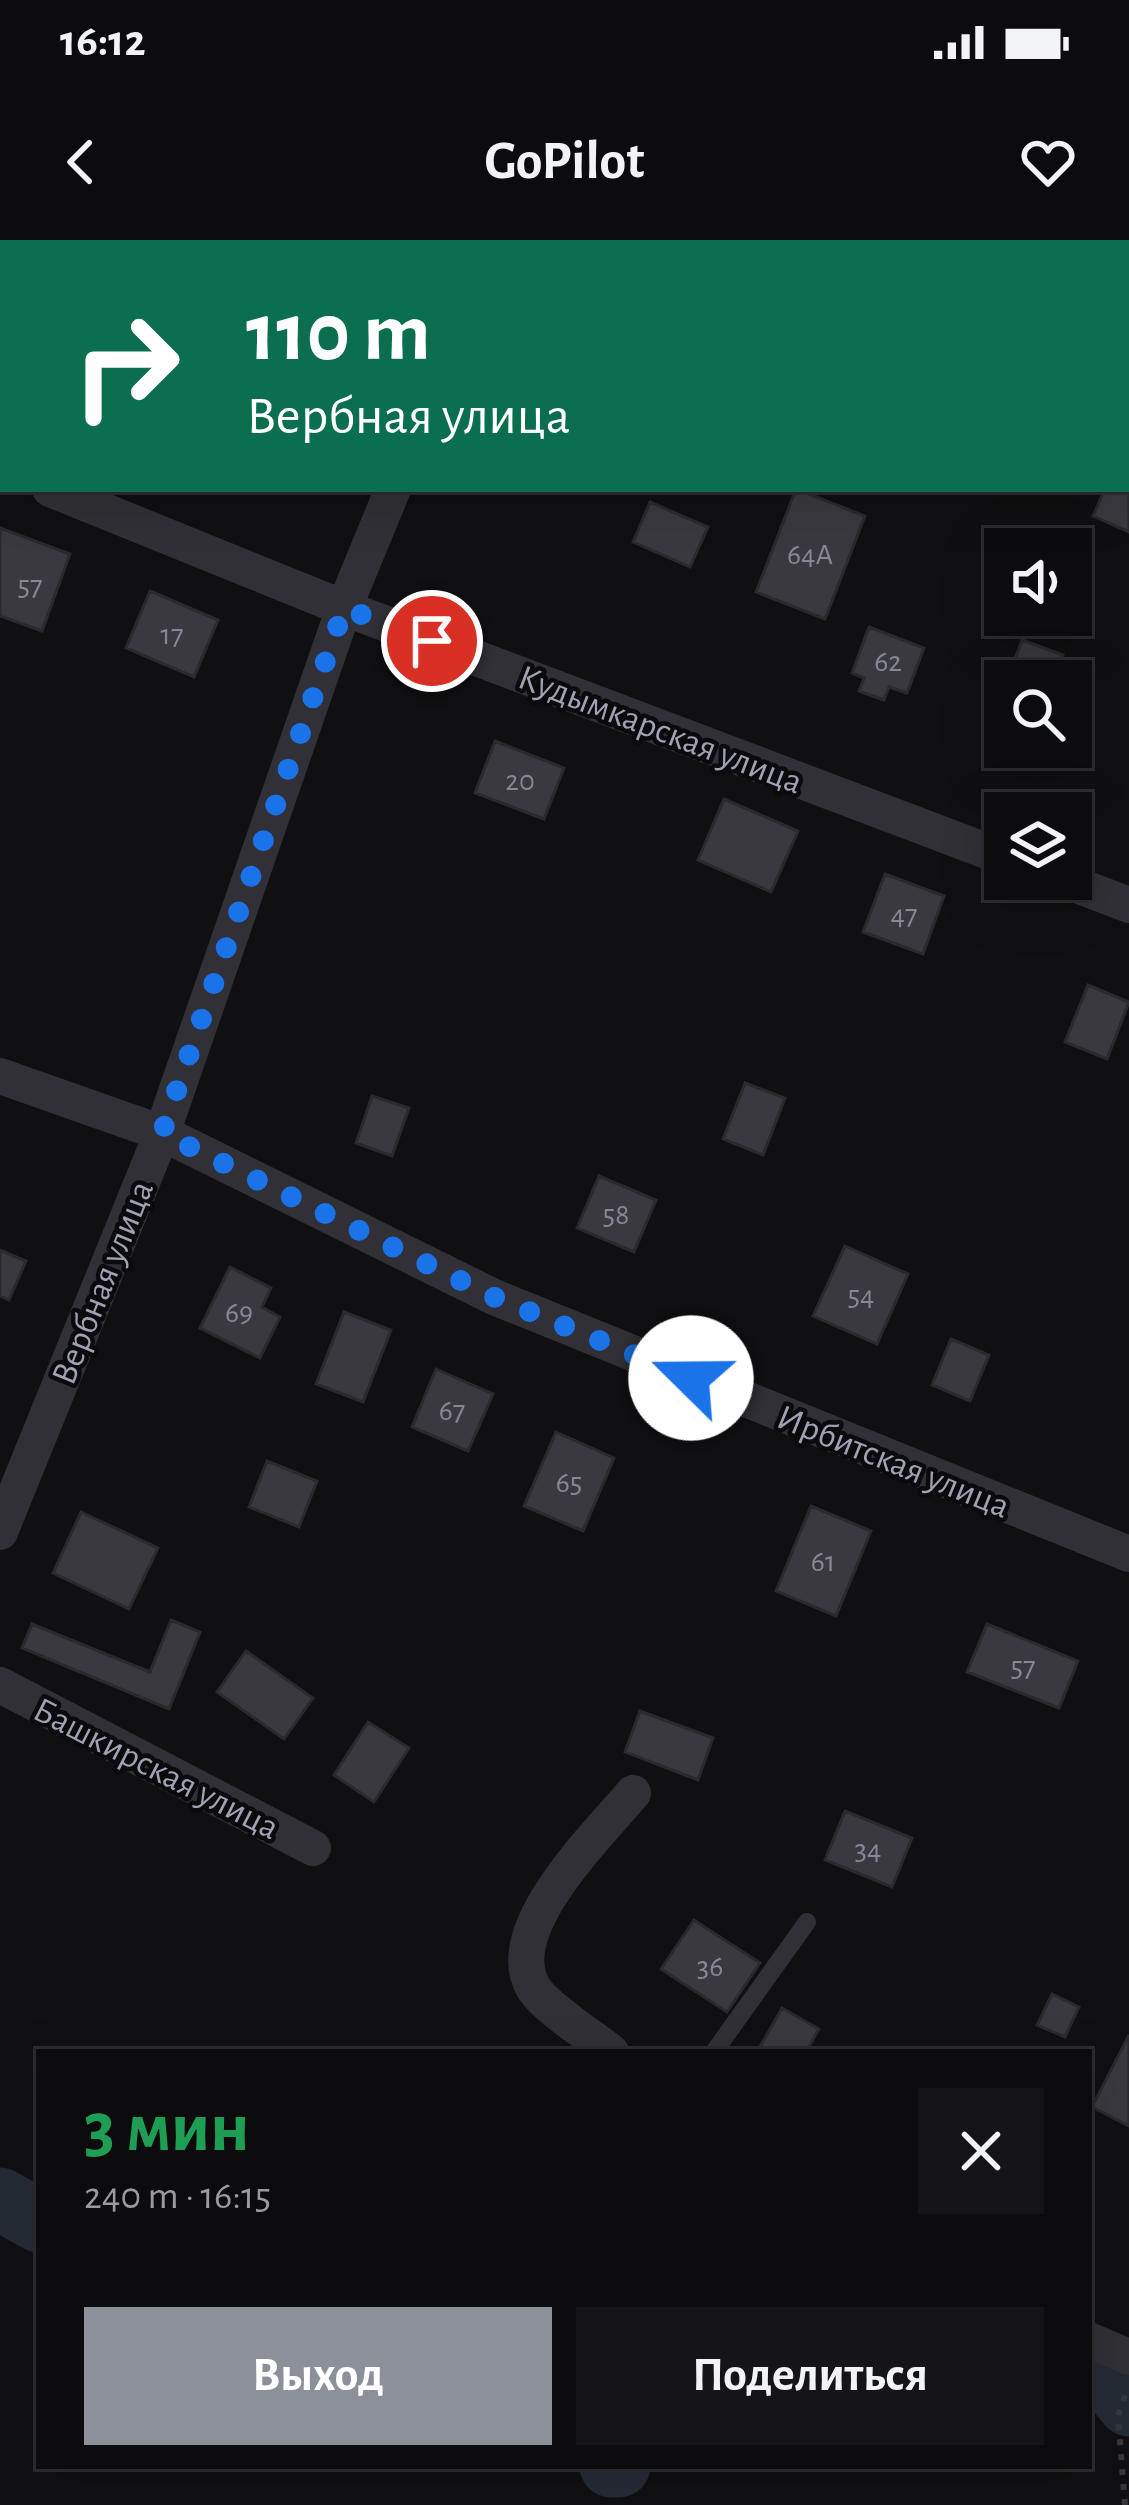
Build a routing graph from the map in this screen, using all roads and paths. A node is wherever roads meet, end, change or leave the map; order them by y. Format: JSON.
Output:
{"nodes":[{"id":1,"x":57,"y":492,"type":"edge"},
{"id":2,"x":392,"y":492,"type":"edge"},
{"id":3,"x":344,"y":608,"type":"junction"},
{"id":4,"x":984,"y":850,"type":"edge"},
{"id":5,"x":1092,"y":891,"type":"edge"},
{"id":6,"x":1129,"y":905,"type":"edge"},
{"id":7,"x":0,"y":1076,"type":"edge"},
{"id":8,"x":162,"y":1133,"type":"junction"},
{"id":9,"x":0,"y":1532,"type":"edge"},
{"id":10,"x":1129,"y":1554,"type":"edge"},
{"id":11,"x":0,"y":1685,"type":"edge"},
{"id":12,"x":633,"y":1792,"type":"dead end"},
{"id":13,"x":314,"y":1848,"type":"dead end"},
{"id":14,"x":807,"y":1922,"type":"dead end"},
{"id":15,"x":606,"y":2049,"type":"edge"},
{"id":16,"x":715,"y":2049,"type":"edge"},
{"id":17,"x":1092,"y":2341,"type":"edge"},
{"id":18,"x":1129,"y":2357,"type":"edge"},
{"id":19,"x":1129,"y":2385,"type":"edge"},
{"id":20,"x":1124,"y":2505,"type":"edge"}],
"edges":[{"from":1,"to":3,"type":"street","name":"Кудымкарская улица"},
{"from":2,"to":3,"type":"street","name":"Вербная улица"},
{"from":3,"to":4,"type":"street","name":"Кудымкарская улица"},
{"from":3,"to":8,"type":"street","name":"Вербная улица"},
{"from":5,"to":6,"type":"street"},
{"from":7,"to":8,"type":"street","name":"Ирбитская улица"},
{"from":8,"to":9,"type":"street","name":"Вербная улица"},
{"from":8,"to":10,"type":"street","name":"Ирбитская улица"},
{"from":11,"to":13,"type":"street","name":"Башкирская улица"},
{"from":12,"to":15,"type":"street"},
{"from":14,"to":16,"type":"lane"},
{"from":17,"to":18,"type":"street"},
{"from":19,"to":20,"type":"path"}]}
